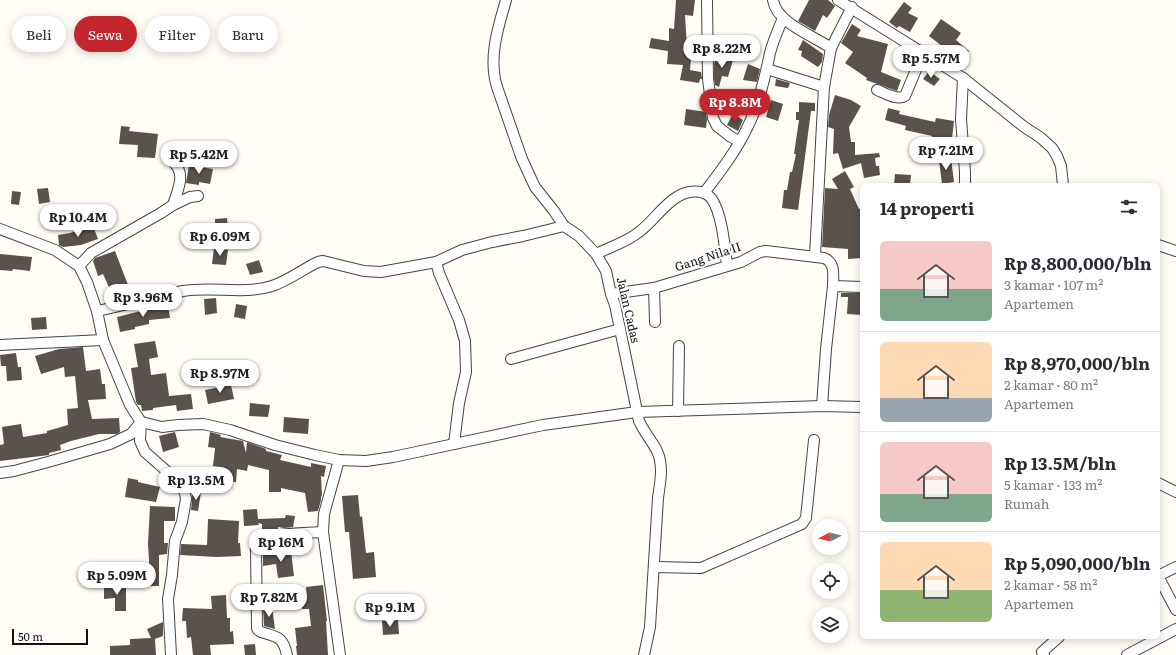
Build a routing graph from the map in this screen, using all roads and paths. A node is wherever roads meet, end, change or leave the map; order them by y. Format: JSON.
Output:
{"nodes":[{"id":1,"x":506,"y":0,"type":"edge"},
{"id":2,"x":707,"y":0,"type":"edge"},
{"id":3,"x":773,"y":0,"type":"edge"},
{"id":4,"x":838,"y":0,"type":"edge"},
{"id":5,"x":852,"y":8,"type":"junction"},
{"id":6,"x":783,"y":18,"type":"junction"},
{"id":7,"x":831,"y":48,"type":"junction"},
{"id":8,"x":923,"y":53,"type":"junction"},
{"id":9,"x":767,"y":69,"type":"junction"},
{"id":10,"x":963,"y":78,"type":"junction"},
{"id":11,"x":824,"y":87,"type":"junction"},
{"id":12,"x":877,"y":90,"type":"dead end"},
{"id":13,"x":739,"y":141,"type":"junction"},
{"id":14,"x":172,"y":161,"type":"dead end"},
{"id":15,"x":964,"y":183,"type":"edge"},
{"id":16,"x":1063,"y":183,"type":"edge"},
{"id":17,"x":704,"y":193,"type":"junction"},
{"id":18,"x":198,"y":196,"type":"dead end"},
{"id":19,"x":173,"y":204,"type":"junction"},
{"id":20,"x":564,"y":226,"type":"junction"},
{"id":21,"x":0,"y":229,"type":"edge"},
{"id":22,"x":1160,"y":246,"type":"edge"},
{"id":23,"x":1176,"y":251,"type":"edge"},
{"id":24,"x":596,"y":254,"type":"junction"},
{"id":25,"x":815,"y":256,"type":"junction"},
{"id":26,"x":436,"y":262,"type":"junction"},
{"id":27,"x":79,"y":266,"type":"junction"},
{"id":28,"x":727,"y":266,"type":"junction"},
{"id":29,"x":833,"y":286,"type":"junction"},
{"id":30,"x":860,"y":287,"type":"edge"},
{"id":31,"x":654,"y":288,"type":"junction"},
{"id":32,"x":611,"y":294,"type":"junction"},
{"id":33,"x":97,"y":311,"type":"junction"},
{"id":34,"x":655,"y":322,"type":"dead end"},
{"id":35,"x":620,"y":329,"type":"junction"},
{"id":36,"x":104,"y":340,"type":"junction"},
{"id":37,"x":0,"y":345,"type":"edge"},
{"id":38,"x":679,"y":346,"type":"dead end"},
{"id":39,"x":511,"y":359,"type":"dead end"},
{"id":40,"x":822,"y":406,"type":"junction"},
{"id":41,"x":860,"y":407,"type":"edge"},
{"id":42,"x":678,"y":411,"type":"junction"},
{"id":43,"x":637,"y":412,"type":"junction"},
{"id":44,"x":141,"y":422,"type":"junction"},
{"id":45,"x":814,"y":440,"type":"dead end"},
{"id":46,"x":454,"y":444,"type":"junction"},
{"id":47,"x":339,"y":460,"type":"junction"},
{"id":48,"x":0,"y":473,"type":"edge"},
{"id":49,"x":1160,"y":485,"type":"edge"},
{"id":50,"x":1176,"y":492,"type":"edge"},
{"id":51,"x":322,"y":532,"type":"junction"},
{"id":52,"x":1176,"y":566,"type":"edge"},
{"id":53,"x":654,"y":567,"type":"junction"},
{"id":54,"x":1160,"y":575,"type":"edge"},
{"id":55,"x":1160,"y":580,"type":"edge"},
{"id":56,"x":1176,"y":610,"type":"edge"},
{"id":57,"x":1176,"y":629,"type":"edge"},
{"id":58,"x":1160,"y":637,"type":"edge"},
{"id":59,"x":1057,"y":639,"type":"edge"},
{"id":60,"x":1157,"y":639,"type":"edge"},
{"id":61,"x":1042,"y":654,"type":"edge"},
{"id":62,"x":171,"y":655,"type":"edge"},
{"id":63,"x":287,"y":655,"type":"edge"},
{"id":64,"x":340,"y":655,"type":"edge"},
{"id":65,"x":644,"y":655,"type":"edge"},
{"id":66,"x":1127,"y":655,"type":"edge"}],
"edges":[{"from":1,"to":20,"type":"street","name":"Jalan Cadas"},
{"from":2,"to":13,"type":"street"},
{"from":3,"to":6,"type":"street"},
{"from":4,"to":5,"type":"street"},
{"from":5,"to":7,"type":"street"},
{"from":5,"to":8,"type":"street"},
{"from":6,"to":7,"type":"street"},
{"from":6,"to":9,"type":"street"},
{"from":7,"to":11,"type":"street"},
{"from":8,"to":10,"type":"street"},
{"from":8,"to":12,"type":"street"},
{"from":9,"to":11,"type":"street"},
{"from":9,"to":13,"type":"street"},
{"from":10,"to":15,"type":"street"},
{"from":10,"to":16,"type":"street"},
{"from":11,"to":25,"type":"street"},
{"from":13,"to":17,"type":"street"},
{"from":14,"to":19,"type":"street"},
{"from":17,"to":24,"type":"street"},
{"from":17,"to":28,"type":"street"},
{"from":18,"to":19,"type":"street"},
{"from":19,"to":27,"type":"street"},
{"from":20,"to":24,"type":"street","name":"Jalan Cadas"},
{"from":20,"to":26,"type":"street"},
{"from":21,"to":27,"type":"street"},
{"from":22,"to":23,"type":"street"},
{"from":24,"to":32,"type":"street","name":"Jalan Cadas"},
{"from":25,"to":28,"type":"street","name":"Gang Nila II"},
{"from":25,"to":29,"type":"street","name":"Gang Nila II"},
{"from":26,"to":33,"type":"street"},
{"from":26,"to":46,"type":"street"},
{"from":27,"to":33,"type":"street"},
{"from":28,"to":31,"type":"street","name":"Gang Nila II"},
{"from":29,"to":30,"type":"street"},
{"from":29,"to":40,"type":"street"},
{"from":31,"to":32,"type":"street","name":"Gang Nila II"},
{"from":31,"to":34,"type":"street"},
{"from":32,"to":35,"type":"street","name":"Jalan Cadas"},
{"from":33,"to":36,"type":"street"},
{"from":35,"to":39,"type":"street"},
{"from":35,"to":43,"type":"street","name":"Jalan Cadas"},
{"from":36,"to":37,"type":"street"},
{"from":36,"to":44,"type":"street"},
{"from":38,"to":42,"type":"street"},
{"from":40,"to":41,"type":"street"},
{"from":40,"to":42,"type":"street"},
{"from":42,"to":43,"type":"street"},
{"from":43,"to":46,"type":"street"},
{"from":43,"to":53,"type":"street","name":"Jalan Cadas"},
{"from":44,"to":47,"type":"street"},
{"from":44,"to":48,"type":"street"},
{"from":44,"to":62,"type":"street"},
{"from":45,"to":53,"type":"street"},
{"from":46,"to":47,"type":"street"},
{"from":47,"to":51,"type":"street"},
{"from":49,"to":50,"type":"street"},
{"from":51,"to":63,"type":"street"},
{"from":51,"to":64,"type":"street"},
{"from":52,"to":54,"type":"street"},
{"from":53,"to":65,"type":"street","name":"Jalan Cadas"},
{"from":55,"to":56,"type":"street"},
{"from":57,"to":58,"type":"street"},
{"from":59,"to":61,"type":"street"},
{"from":60,"to":66,"type":"street"}]}
